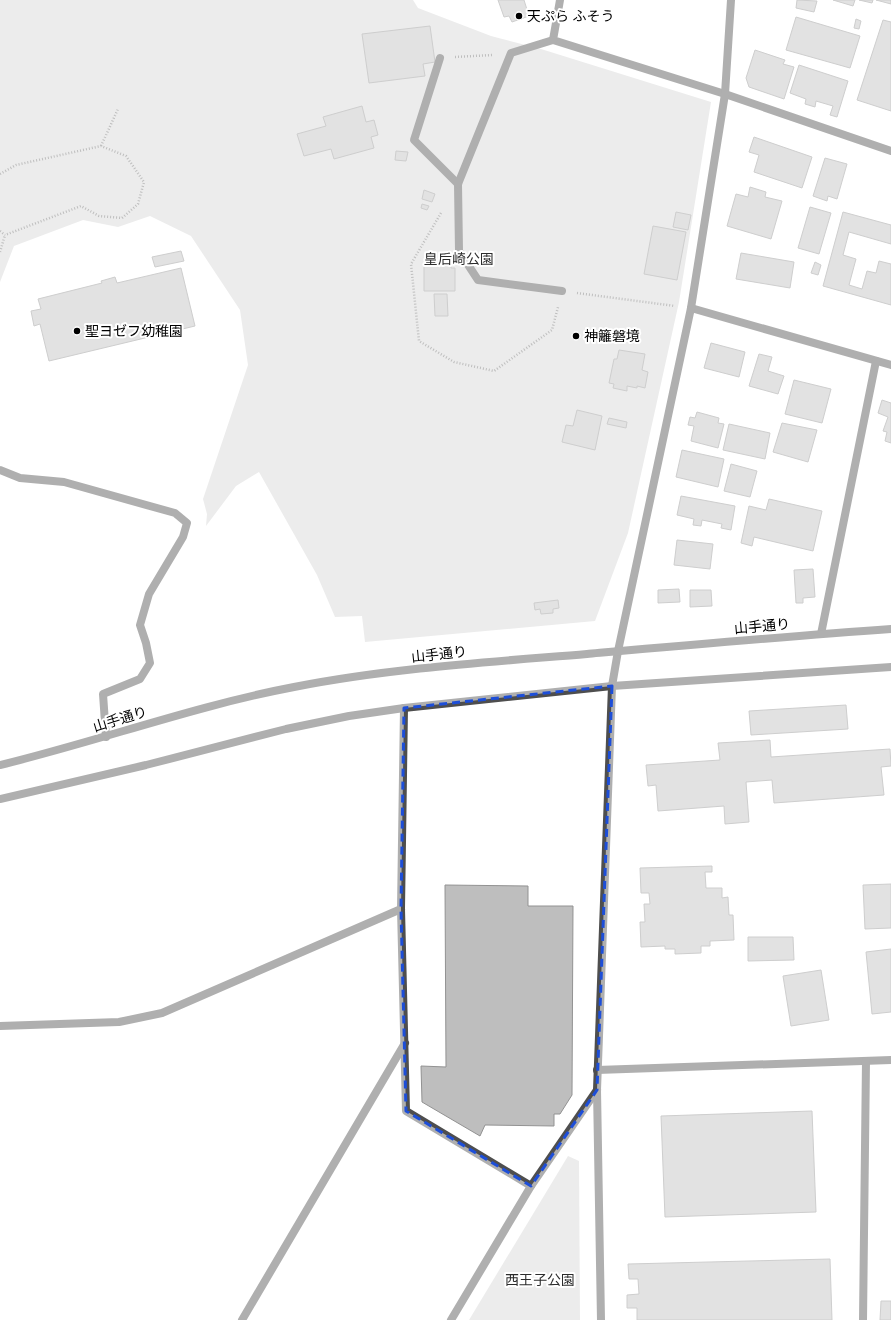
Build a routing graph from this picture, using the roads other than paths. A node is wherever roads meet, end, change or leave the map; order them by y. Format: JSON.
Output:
{"nodes":[{"id":1,"x":560,"y":0,"type":"edge"},
{"id":2,"x":731,"y":0,"type":"edge"},
{"id":3,"x":553,"y":40,"type":"junction"},
{"id":4,"x":440,"y":58,"type":"road end"},
{"id":5,"x":724,"y":94,"type":"junction"},
{"id":6,"x":891,"y":151,"type":"edge"},
{"id":7,"x":458,"y":184,"type":"junction"},
{"id":8,"x":562,"y":291,"type":"road end"},
{"id":9,"x":691,"y":308,"type":"junction"},
{"id":10,"x":876,"y":361,"type":"junction"},
{"id":11,"x":891,"y":365,"type":"edge"},
{"id":12,"x":0,"y":470,"type":"edge"},
{"id":13,"x":891,"y":629,"type":"edge"},
{"id":14,"x":821,"y":634,"type":"junction"},
{"id":15,"x":618,"y":651,"type":"junction"},
{"id":16,"x":891,"y":667,"type":"edge"},
{"id":17,"x":612,"y":686,"type":"junction"},
{"id":18,"x":404,"y":708,"type":"junction"},
{"id":19,"x":106,"y":737,"type":"junction"},
{"id":20,"x":0,"y":766,"type":"edge"},
{"id":21,"x":0,"y":799,"type":"edge"},
{"id":22,"x":401,"y":909,"type":"junction"},
{"id":23,"x":0,"y":1026,"type":"edge"},
{"id":24,"x":405,"y":1042,"type":"junction"},
{"id":25,"x":891,"y":1060,"type":"edge"},
{"id":26,"x":866,"y":1061,"type":"junction"},
{"id":27,"x":597,"y":1070,"type":"junction"},
{"id":28,"x":597,"y":1090,"type":"junction"},
{"id":29,"x":531,"y":1186,"type":"junction"},
{"id":30,"x":242,"y":1320,"type":"edge"},
{"id":31,"x":451,"y":1320,"type":"edge"},
{"id":32,"x":601,"y":1320,"type":"edge"},
{"id":33,"x":863,"y":1320,"type":"edge"}],
"edges":[{"from":1,"to":3,"type":"street"},
{"from":2,"to":5,"type":"street"},
{"from":3,"to":5,"type":"street"},
{"from":3,"to":7,"type":"street"},
{"from":4,"to":7,"type":"street"},
{"from":5,"to":6,"type":"street"},
{"from":5,"to":9,"type":"street"},
{"from":7,"to":8,"type":"street"},
{"from":9,"to":10,"type":"street"},
{"from":9,"to":15,"type":"street"},
{"from":10,"to":11,"type":"street"},
{"from":10,"to":14,"type":"street"},
{"from":12,"to":19,"type":"street"},
{"from":13,"to":14,"type":"street","name":"山手通り"},
{"from":14,"to":15,"type":"street","name":"山手通り"},
{"from":15,"to":17,"type":"street"},
{"from":15,"to":19,"type":"street","name":"山手通り"},
{"from":16,"to":17,"type":"street"},
{"from":17,"to":18,"type":"street"},
{"from":17,"to":27,"type":"street"},
{"from":18,"to":21,"type":"street"},
{"from":18,"to":22,"type":"street"},
{"from":19,"to":20,"type":"street","name":"山手通り"},
{"from":22,"to":23,"type":"street"},
{"from":22,"to":24,"type":"street"},
{"from":24,"to":29,"type":"street"},
{"from":24,"to":30,"type":"street"},
{"from":25,"to":26,"type":"street"},
{"from":26,"to":27,"type":"street"},
{"from":26,"to":33,"type":"street"},
{"from":27,"to":28,"type":"street"},
{"from":28,"to":29,"type":"street"},
{"from":28,"to":32,"type":"street"},
{"from":29,"to":31,"type":"street"}]}
